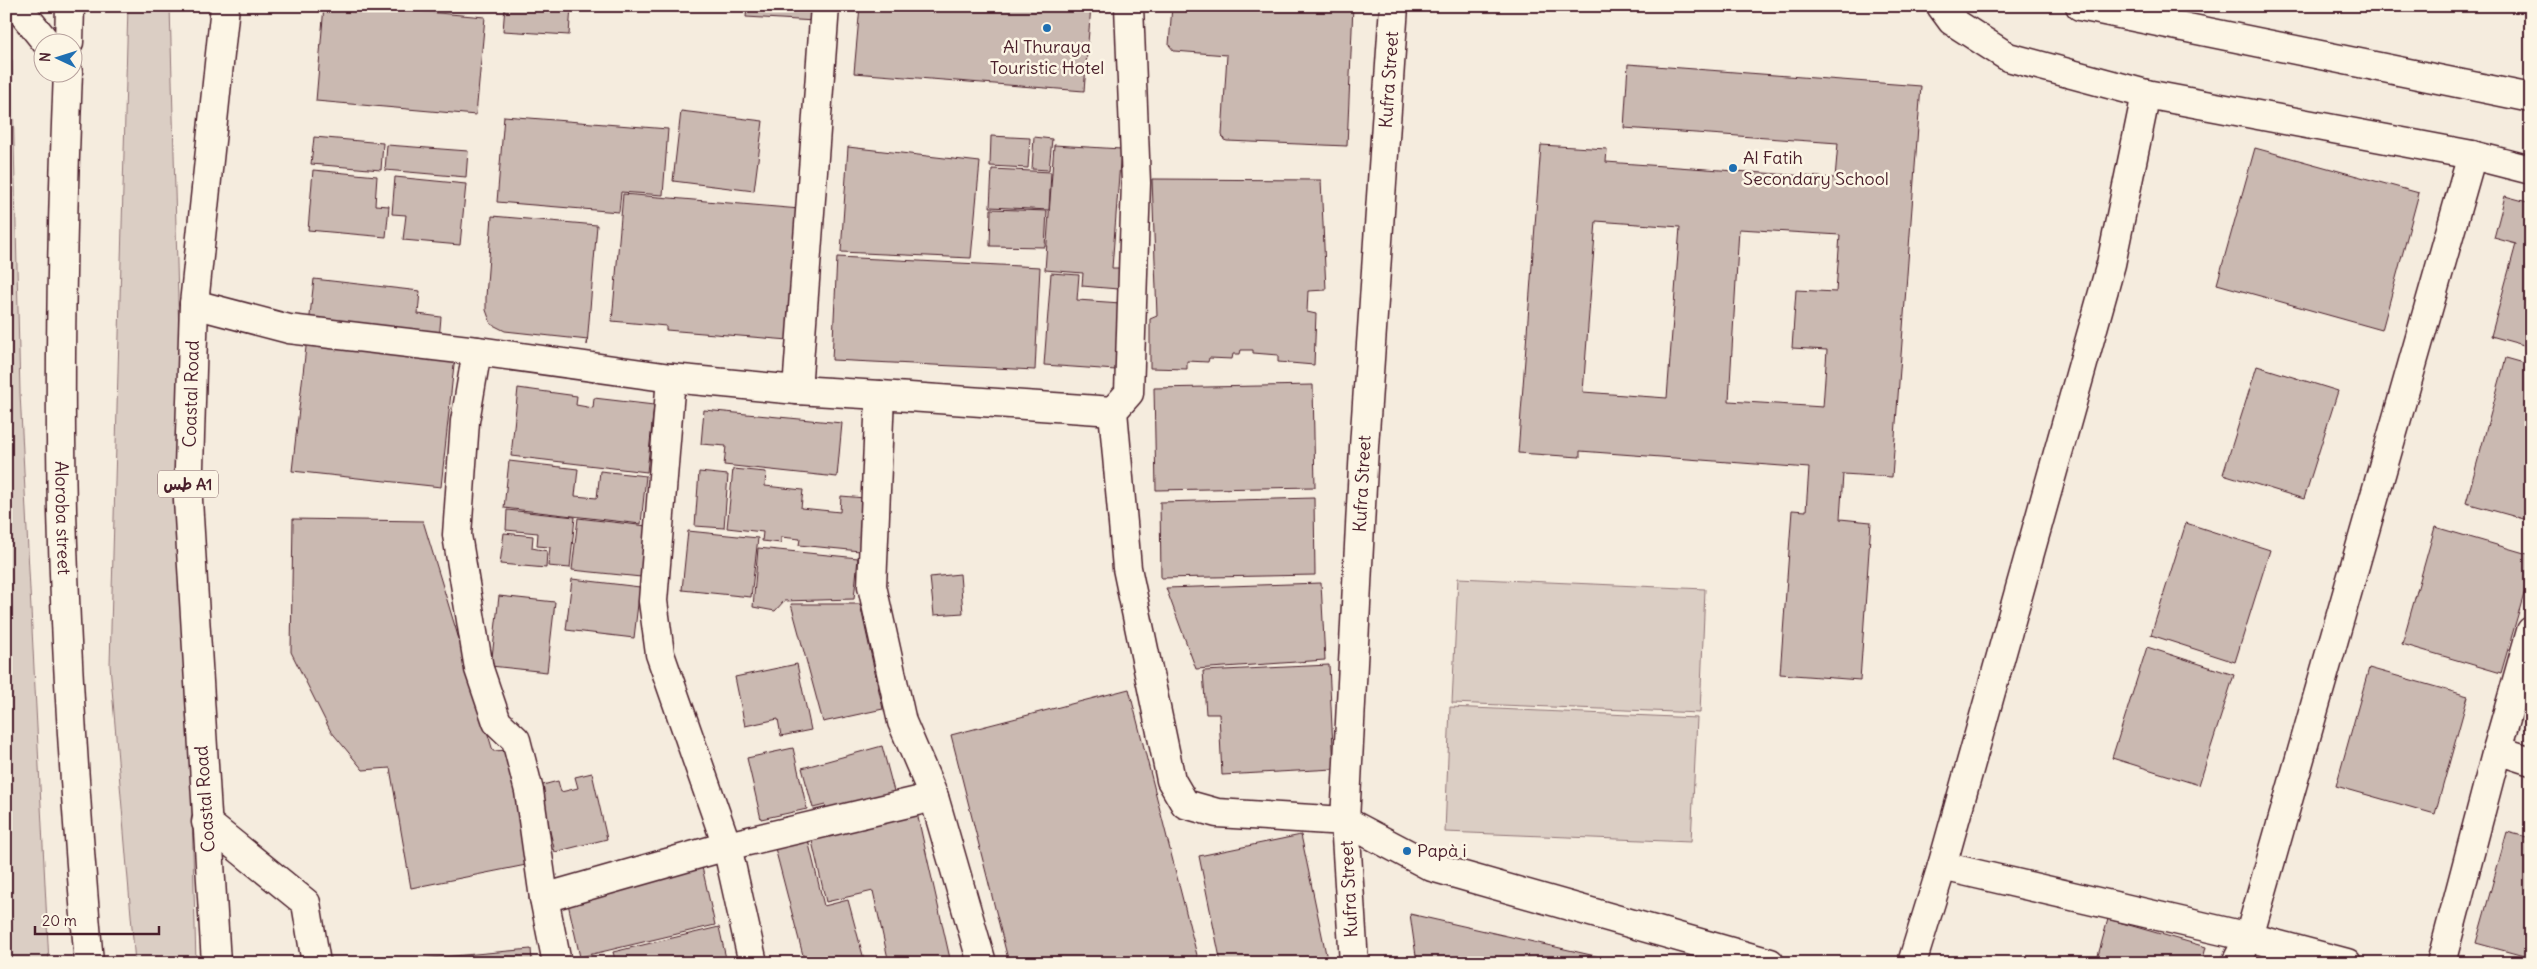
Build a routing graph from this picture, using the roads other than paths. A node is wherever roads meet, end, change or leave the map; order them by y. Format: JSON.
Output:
{"nodes":[{"id":1,"x":17,"y":6,"type":"edge"},
{"id":2,"x":70,"y":6,"type":"edge"},
{"id":3,"x":225,"y":6,"type":"edge"},
{"id":4,"x":825,"y":6,"type":"edge"},
{"id":5,"x":1129,"y":6,"type":"edge"},
{"id":6,"x":1394,"y":6,"type":"edge"},
{"id":7,"x":1941,"y":6,"type":"edge"},
{"id":8,"x":2080,"y":6,"type":"edge"},
{"id":9,"x":38,"y":32,"type":"edge"},
{"id":10,"x":69,"y":32,"type":"edge"},
{"id":11,"x":68,"y":82,"type":"edge"},
{"id":12,"x":2146,"y":94,"type":"junction"},
{"id":13,"x":2531,"y":98,"type":"edge"},
{"id":14,"x":2472,"y":155,"type":"junction"},
{"id":15,"x":2531,"y":170,"type":"edge"},
{"id":16,"x":194,"y":304,"type":"junction"},
{"id":17,"x":477,"y":351,"type":"junction"},
{"id":18,"x":671,"y":378,"type":"junction"},
{"id":19,"x":797,"y":390,"type":"junction"},
{"id":20,"x":880,"y":394,"type":"junction"},
{"id":21,"x":1113,"y":411,"type":"junction"},
{"id":22,"x":2531,"y":631,"type":"edge"},
{"id":23,"x":2496,"y":750,"type":"junction"},
{"id":24,"x":2531,"y":761,"type":"edge"},
{"id":25,"x":934,"y":797,"type":"junction"},
{"id":26,"x":1345,"y":821,"type":"junction"},
{"id":27,"x":206,"y":822,"type":"junction"},
{"id":28,"x":727,"y":846,"type":"junction"},
{"id":29,"x":1942,"y":866,"type":"junction"},
{"id":30,"x":544,"y":898,"type":"junction"},
{"id":31,"x":2249,"y":937,"type":"junction"},
{"id":32,"x":89,"y":963,"type":"edge"},
{"id":33,"x":216,"y":963,"type":"edge"},
{"id":34,"x":316,"y":963,"type":"edge"},
{"id":35,"x":557,"y":963,"type":"edge"},
{"id":36,"x":753,"y":963,"type":"edge"},
{"id":37,"x":982,"y":963,"type":"edge"},
{"id":38,"x":1354,"y":963,"type":"edge"},
{"id":39,"x":1770,"y":963,"type":"edge"},
{"id":40,"x":1912,"y":963,"type":"edge"},
{"id":41,"x":2236,"y":963,"type":"edge"},
{"id":42,"x":2257,"y":963,"type":"edge"},
{"id":43,"x":2347,"y":963,"type":"edge"},
{"id":44,"x":2440,"y":963,"type":"edge"}],
"edges":[{"from":1,"to":9,"type":"main road"},
{"from":2,"to":10,"type":"main road"},
{"from":3,"to":16,"type":"main road","name":"Coastal Road","number":"طس A1"},
{"from":4,"to":19,"type":"main road"},
{"from":5,"to":21,"type":"main road"},
{"from":6,"to":26,"type":"main road","name":"Kufra Street"},
{"from":7,"to":12,"type":"main road"},
{"from":8,"to":13,"type":"main road"},
{"from":11,"to":32,"type":"main road","name":"Aloroba street"},
{"from":12,"to":14,"type":"main road"},
{"from":12,"to":29,"type":"main road"},
{"from":14,"to":15,"type":"main road"},
{"from":14,"to":31,"type":"main road"},
{"from":16,"to":17,"type":"main road"},
{"from":16,"to":27,"type":"main road","name":"Coastal Road","number":"طس A1"},
{"from":17,"to":18,"type":"main road"},
{"from":17,"to":30,"type":"main road"},
{"from":18,"to":19,"type":"main road"},
{"from":18,"to":28,"type":"main road"},
{"from":19,"to":20,"type":"main road"},
{"from":20,"to":21,"type":"main road"},
{"from":20,"to":25,"type":"main road"},
{"from":21,"to":26,"type":"main road"},
{"from":22,"to":23,"type":"main road"},
{"from":23,"to":24,"type":"main road"},
{"from":23,"to":44,"type":"main road"},
{"from":25,"to":28,"type":"main road"},
{"from":25,"to":37,"type":"main road"},
{"from":26,"to":38,"type":"main road","name":"Kufra Street"},
{"from":26,"to":39,"type":"main road"},
{"from":27,"to":33,"type":"main road","name":"Coastal Road","number":"طس A1"},
{"from":27,"to":34,"type":"main road"},
{"from":28,"to":30,"type":"main road"},
{"from":28,"to":36,"type":"main road"},
{"from":29,"to":31,"type":"main road"},
{"from":29,"to":40,"type":"main road"},
{"from":30,"to":35,"type":"main road"},
{"from":31,"to":41,"type":"main road"},
{"from":31,"to":42,"type":"main road"},
{"from":31,"to":43,"type":"main road"}]}
